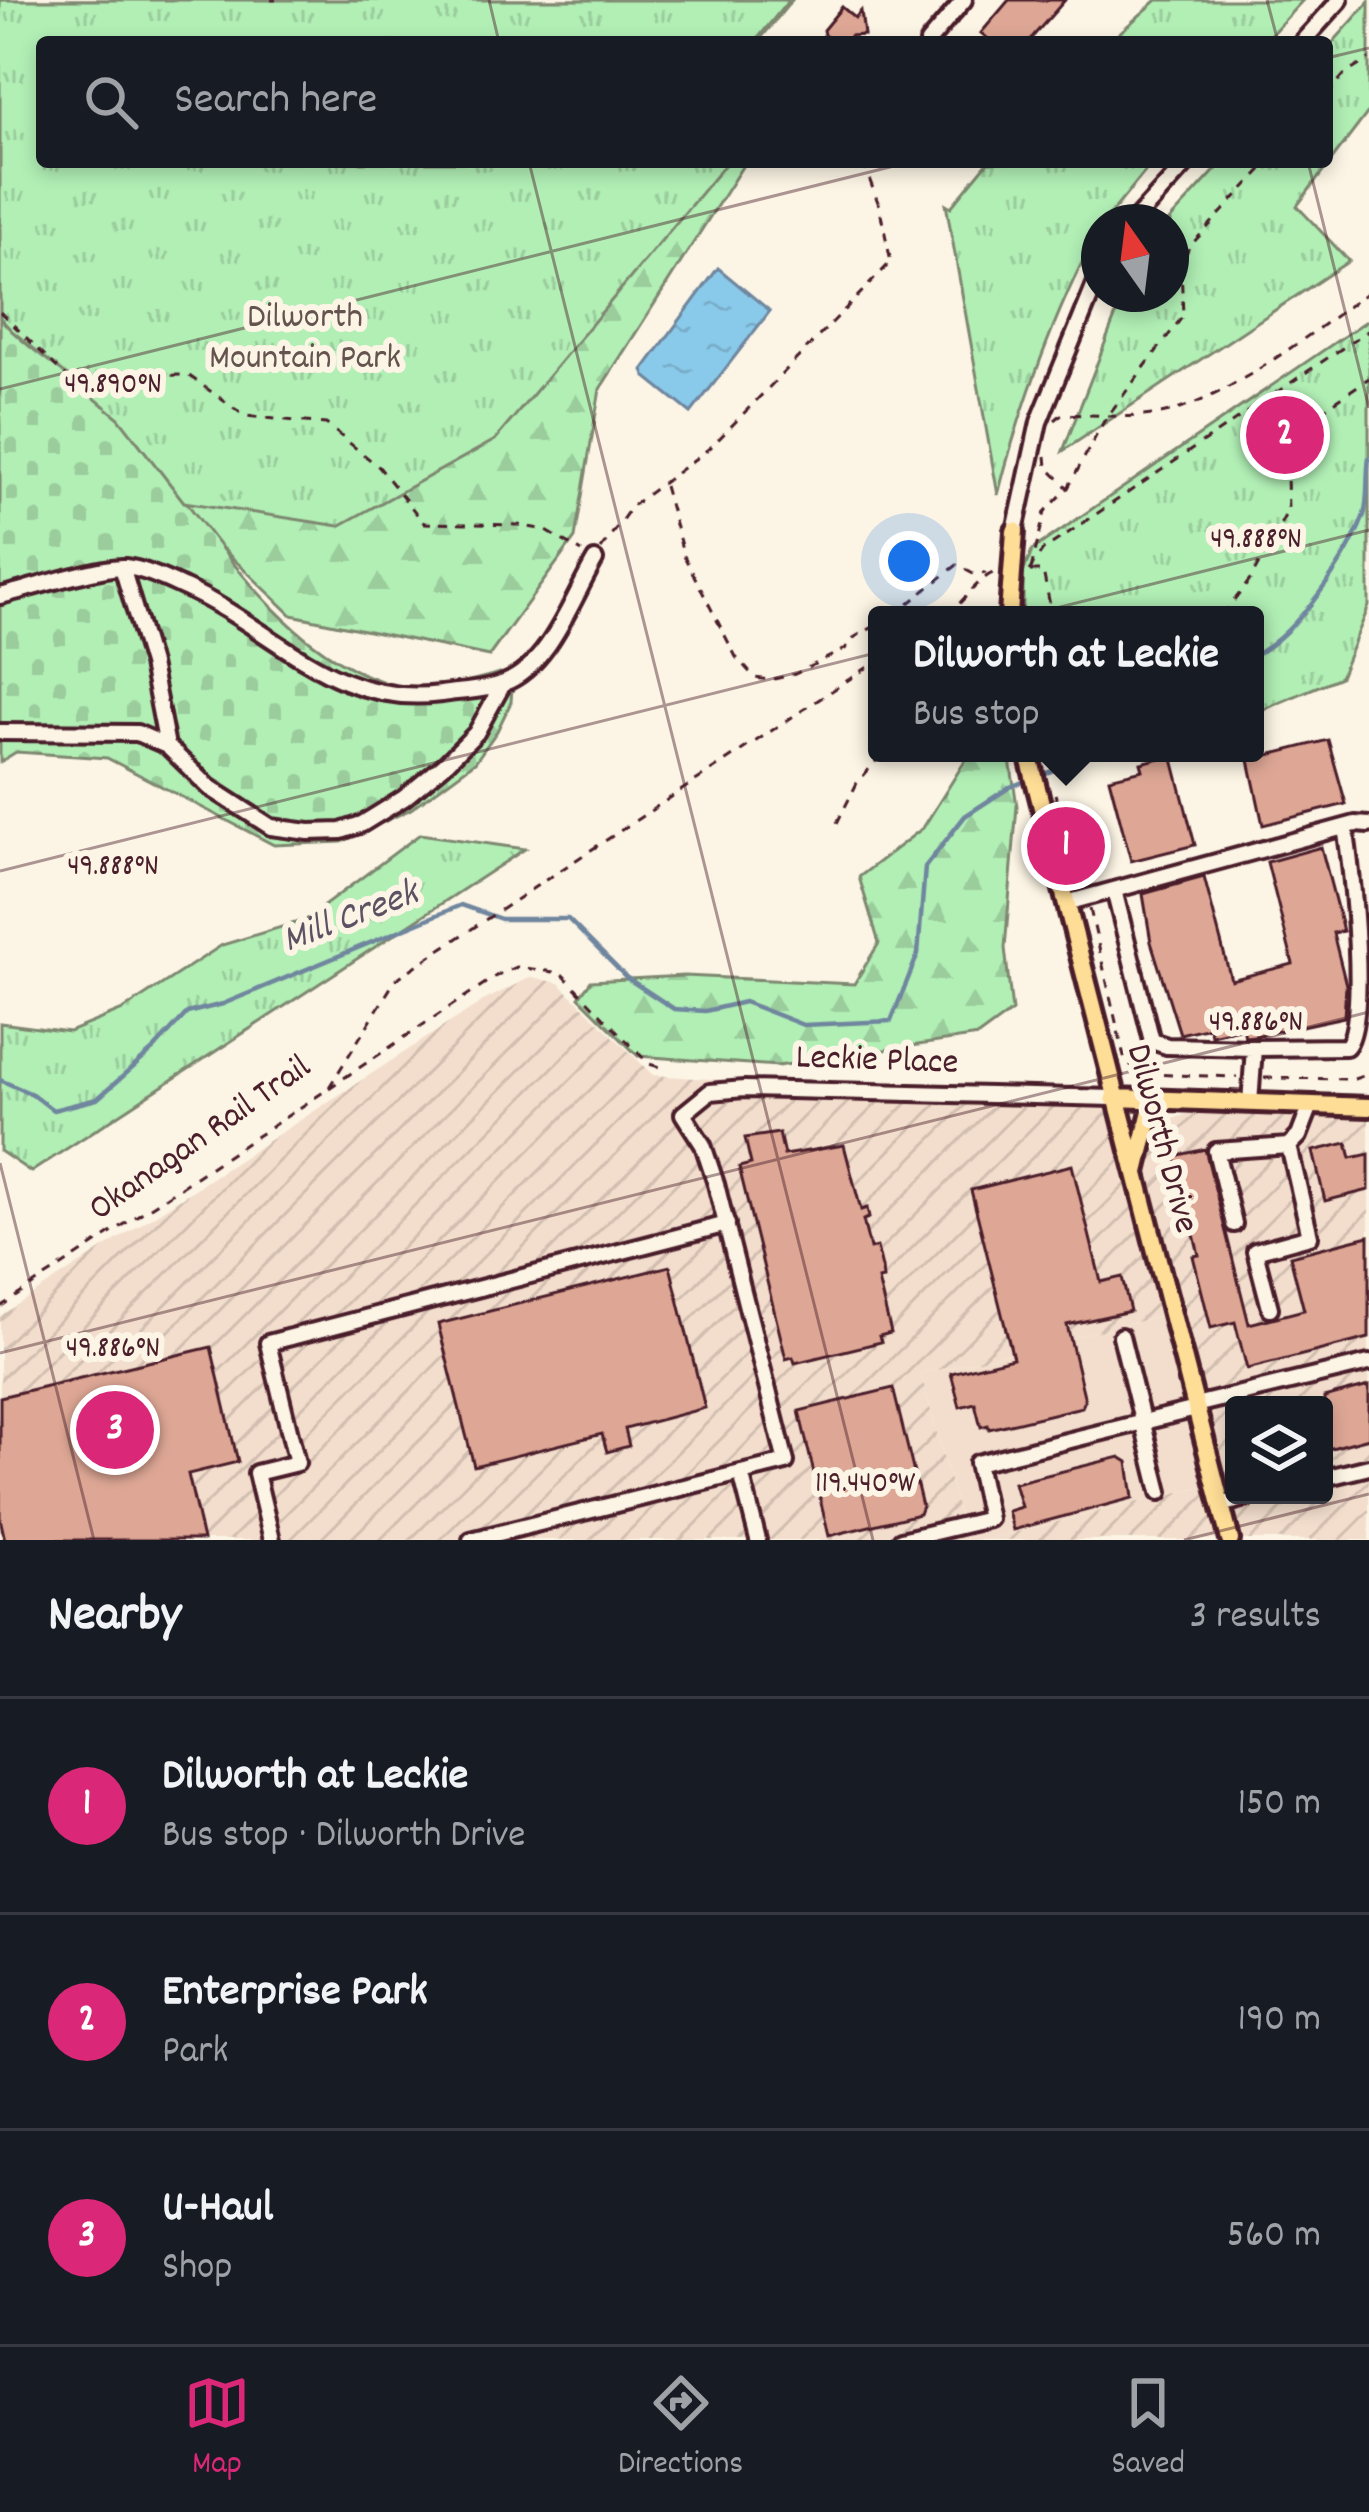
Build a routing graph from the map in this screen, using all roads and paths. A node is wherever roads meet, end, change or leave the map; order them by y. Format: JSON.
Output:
{"nodes":[{"id":1,"x":964,"y":0,"type":"edge"},
{"id":2,"x":1340,"y":0,"type":"edge"},
{"id":3,"x":933,"y":36,"type":"edge"},
{"id":4,"x":1308,"y":36,"type":"edge"},
{"id":5,"x":1369,"y":59,"type":"edge"},
{"id":6,"x":1333,"y":88,"type":"edge"},
{"id":7,"x":865,"y":168,"type":"edge"},
{"id":8,"x":1182,"y":168,"type":"edge"},
{"id":9,"x":1263,"y":168,"type":"edge"},
{"id":10,"x":1149,"y":204,"type":"edge"},
{"id":11,"x":1369,"y":291,"type":"edge"},
{"id":12,"x":0,"y":312,"type":"edge"},
{"id":13,"x":1084,"y":312,"type":"edge"},
{"id":14,"x":1369,"y":330,"type":"edge"},
{"id":15,"x":1369,"y":379,"type":"edge"},
{"id":16,"x":1107,"y":417,"type":"junction"},
{"id":17,"x":1048,"y":433,"type":"dead end"},
{"id":18,"x":1044,"y":445,"type":"dead end"},
{"id":19,"x":663,"y":484,"type":"junction"},
{"id":20,"x":1068,"y":488,"type":"junction"},
{"id":21,"x":1015,"y":531,"type":"joint"},
{"id":22,"x":595,"y":560,"type":"junction"},
{"id":23,"x":122,"y":567,"type":"junction"},
{"id":24,"x":1030,"y":571,"type":"junction"},
{"id":25,"x":0,"y":596,"type":"edge"},
{"id":26,"x":905,"y":606,"type":"edge"},
{"id":27,"x":960,"y":606,"type":"edge"},
{"id":28,"x":1011,"y":606,"type":"edge"},
{"id":29,"x":1050,"y":606,"type":"edge"},
{"id":30,"x":1230,"y":606,"type":"edge"},
{"id":31,"x":868,"y":630,"type":"edge"},
{"id":32,"x":868,"y":667,"type":"edge"},
{"id":33,"x":503,"y":684,"type":"junction"},
{"id":34,"x":0,"y":732,"type":"edge"},
{"id":35,"x":167,"y":746,"type":"junction"},
{"id":36,"x":875,"y":762,"type":"edge"},
{"id":37,"x":1030,"y":762,"type":"edge"},
{"id":38,"x":1043,"y":788,"type":"junction"},
{"id":39,"x":837,"y":823,"type":"dead end"},
{"id":40,"x":1369,"y":825,"type":"edge"},
{"id":41,"x":1345,"y":827,"type":"junction"},
{"id":42,"x":1114,"y":890,"type":"junction"},
{"id":43,"x":1087,"y":897,"type":"junction"},
{"id":44,"x":1066,"y":903,"type":"junction"},
{"id":45,"x":1367,"y":940,"type":"edge"},
{"id":46,"x":1254,"y":1048,"type":"junction"},
{"id":47,"x":1125,"y":1061,"type":"dead end"},
{"id":48,"x":663,"y":1067,"type":"dead end"},
{"id":49,"x":1143,"y":1077,"type":"dead end"},
{"id":50,"x":1142,"y":1084,"type":"dead end"},
{"id":51,"x":328,"y":1089,"type":"junction"},
{"id":52,"x":1114,"y":1098,"type":"junction"},
{"id":53,"x":1160,"y":1100,"type":"junction"},
{"id":54,"x":1250,"y":1103,"type":"junction"},
{"id":55,"x":1311,"y":1105,"type":"junction"},
{"id":56,"x":1369,"y":1107,"type":"edge"},
{"id":57,"x":1289,"y":1147,"type":"junction"},
{"id":58,"x":1135,"y":1176,"type":"junction"},
{"id":59,"x":1234,"y":1223,"type":"dead end"},
{"id":60,"x":728,"y":1224,"type":"junction"},
{"id":61,"x":0,"y":1306,"type":"edge"},
{"id":62,"x":1270,"y":1308,"type":"dead end"},
{"id":63,"x":1121,"y":1336,"type":"dead end"},
{"id":64,"x":1369,"y":1363,"type":"edge"},
{"id":65,"x":1196,"y":1407,"type":"junction"},
{"id":66,"x":1143,"y":1422,"type":"junction"},
{"id":67,"x":1369,"y":1467,"type":"edge"},
{"id":68,"x":741,"y":1473,"type":"junction"},
{"id":69,"x":1333,"y":1476,"type":"edge"},
{"id":70,"x":1160,"y":1492,"type":"dead end"},
{"id":71,"x":1225,"y":1503,"type":"edge"},
{"id":72,"x":1221,"y":1504,"type":"junction"},
{"id":73,"x":272,"y":1540,"type":"edge"},
{"id":74,"x":471,"y":1540,"type":"edge"},
{"id":75,"x":758,"y":1540,"type":"edge"},
{"id":76,"x":901,"y":1540,"type":"edge"},
{"id":77,"x":1230,"y":1540,"type":"edge"}],
"edges":[{"from":1,"to":3,"type":"street"},
{"from":2,"to":4,"type":"street"},
{"from":5,"to":6,"type":"path"},
{"from":7,"to":19,"type":"path"},
{"from":8,"to":10,"type":"street"},
{"from":9,"to":16,"type":"path"},
{"from":11,"to":16,"type":"path"},
{"from":12,"to":22,"type":"path"},
{"from":13,"to":21,"type":"street"},
{"from":14,"to":24,"type":"path"},
{"from":15,"to":30,"type":"path"},
{"from":16,"to":17,"type":"path"},
{"from":16,"to":20,"type":"path"},
{"from":18,"to":20,"type":"path"},
{"from":19,"to":22,"type":"path"},
{"from":19,"to":31,"type":"path"},
{"from":20,"to":24,"type":"path"},
{"from":21,"to":28,"type":"main road"},
{"from":22,"to":33,"type":"street"},
{"from":23,"to":25,"type":"street"},
{"from":23,"to":33,"type":"street"},
{"from":23,"to":35,"type":"street"},
{"from":24,"to":29,"type":"path"},
{"from":26,"to":27,"type":"path"},
{"from":32,"to":51,"type":"path","name":"Okanagan Rail Trail"},
{"from":33,"to":35,"type":"street"},
{"from":34,"to":35,"type":"street"},
{"from":36,"to":39,"type":"path"},
{"from":37,"to":38,"type":"main road","name":"Dilworth Drive"},
{"from":38,"to":43,"type":"path"},
{"from":38,"to":44,"type":"main road","name":"Dilworth Drive"},
{"from":40,"to":41,"type":"street"},
{"from":41,"to":42,"type":"street"},
{"from":41,"to":45,"type":"street"},
{"from":42,"to":43,"type":"street"},
{"from":42,"to":46,"type":"street"},
{"from":43,"to":44,"type":"street"},
{"from":43,"to":47,"type":"path"},
{"from":44,"to":52,"type":"main road","name":"Dilworth Drive"},
{"from":45,"to":46,"type":"street"},
{"from":46,"to":54,"type":"street"},
{"from":48,"to":51,"type":"path"},
{"from":49,"to":50,"type":"path"},
{"from":51,"to":61,"type":"path","name":"Okanagan Rail Trail"},
{"from":52,"to":53,"type":"main road"},
{"from":52,"to":58,"type":"main road","name":"Dilworth Drive"},
{"from":52,"to":60,"type":"street","name":"Leckie Place"},
{"from":53,"to":54,"type":"main road"},
{"from":53,"to":58,"type":"main road"},
{"from":54,"to":55,"type":"main road"},
{"from":55,"to":56,"type":"main road"},
{"from":55,"to":57,"type":"street"},
{"from":57,"to":59,"type":"street"},
{"from":57,"to":62,"type":"street"},
{"from":58,"to":65,"type":"main road","name":"Dilworth Drive"},
{"from":60,"to":68,"type":"street"},
{"from":60,"to":73,"type":"street"},
{"from":63,"to":66,"type":"street"},
{"from":64,"to":65,"type":"street"},
{"from":65,"to":66,"type":"street"},
{"from":65,"to":72,"type":"main road","name":"Dilworth Drive"},
{"from":66,"to":70,"type":"street"},
{"from":66,"to":76,"type":"street"},
{"from":67,"to":69,"type":"street"},
{"from":68,"to":74,"type":"street"},
{"from":68,"to":75,"type":"street"},
{"from":71,"to":72,"type":"street"},
{"from":72,"to":77,"type":"main road","name":"Dilworth Drive"}]}
